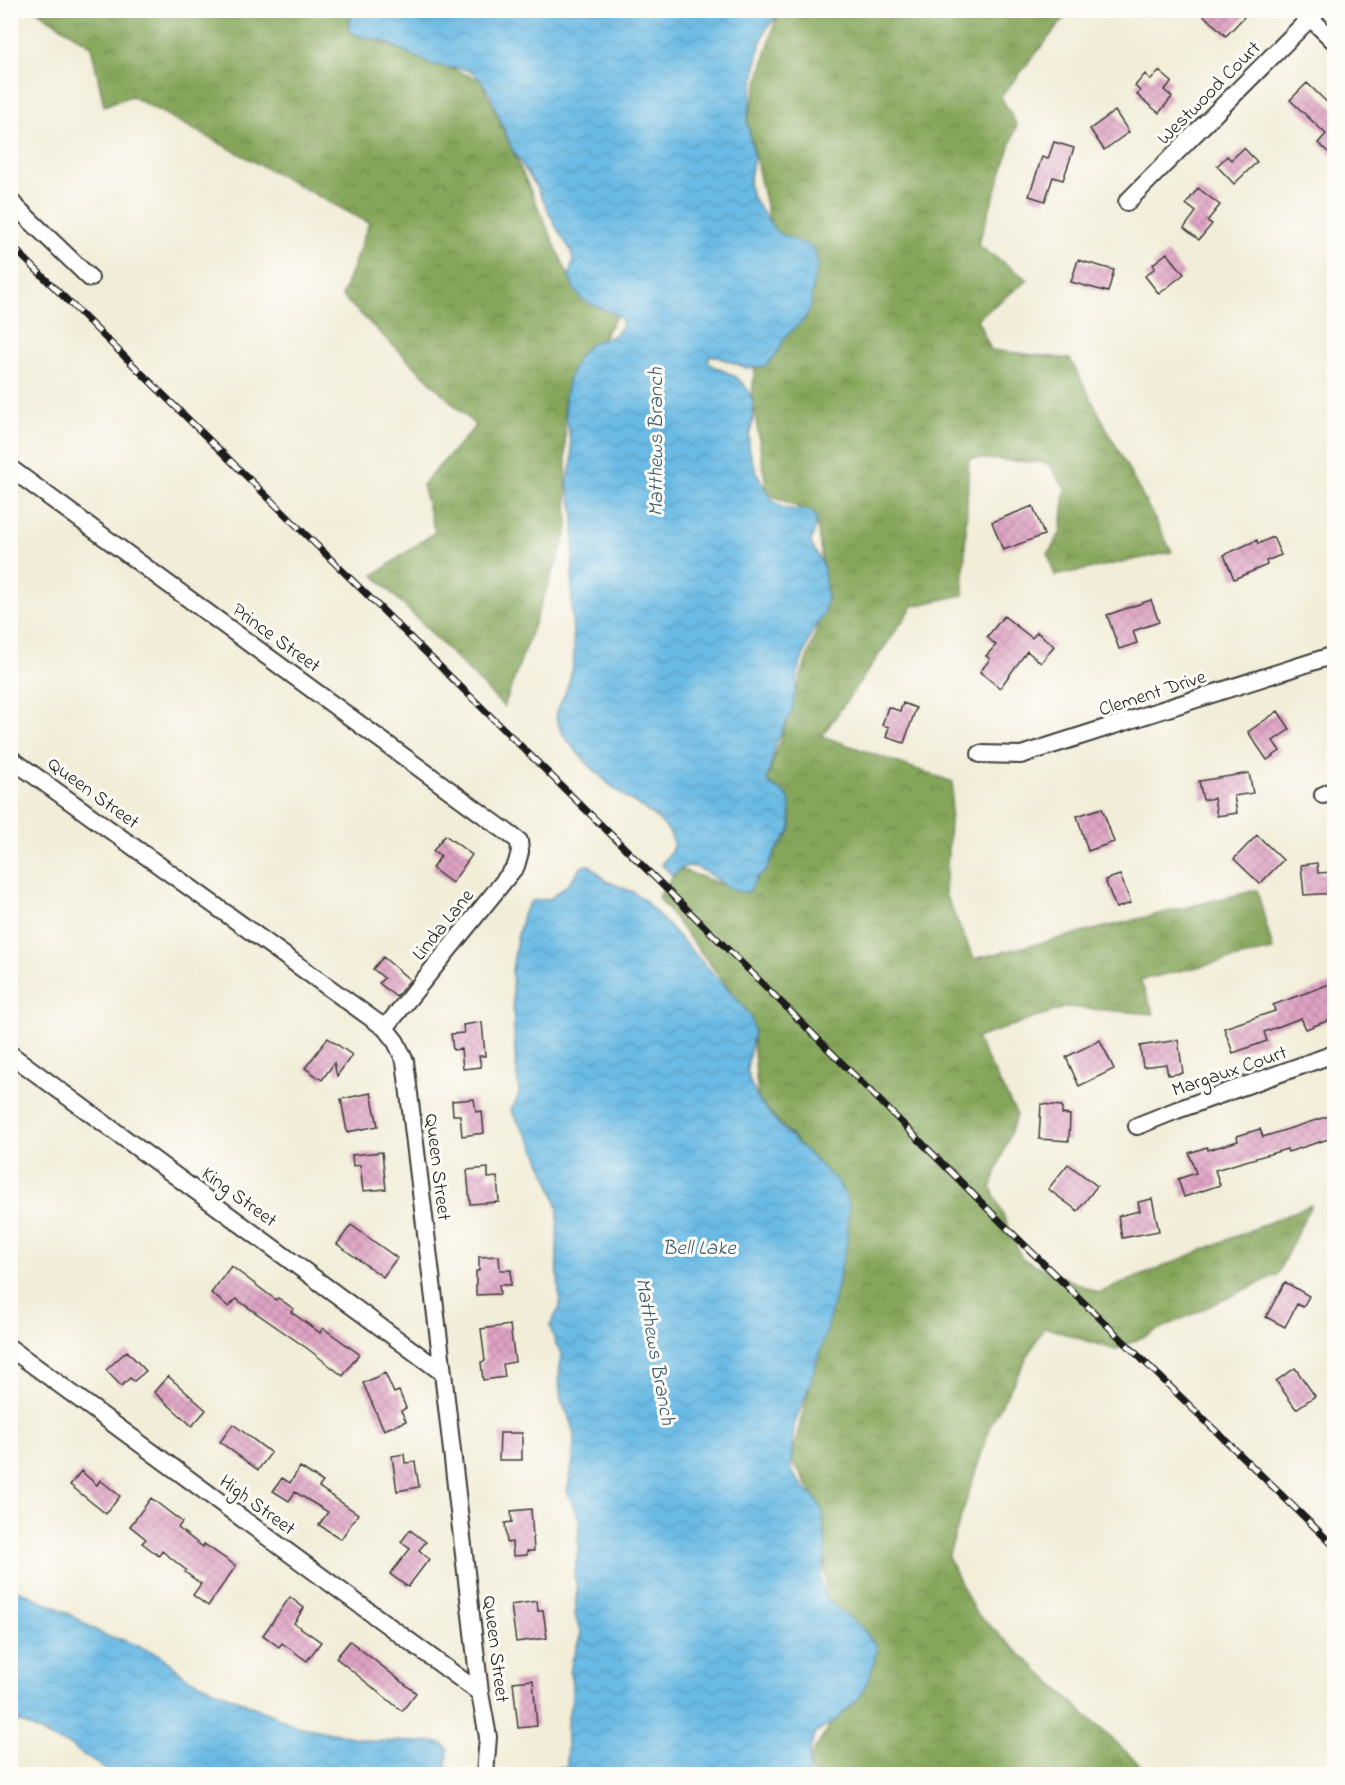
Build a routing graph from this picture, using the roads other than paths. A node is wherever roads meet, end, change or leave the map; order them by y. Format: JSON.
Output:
{"nodes":[{"id":1,"x":1310,"y":13,"type":"edge"},
{"id":2,"x":1335,"y":41,"type":"edge"},
{"id":3,"x":10,"y":201,"type":"edge"},
{"id":4,"x":1127,"y":202,"type":"dead end"},
{"id":5,"x":90,"y":278,"type":"dead end"},
{"id":6,"x":10,"y":468,"type":"edge"},
{"id":7,"x":1335,"y":655,"type":"edge"},
{"id":8,"x":980,"y":754,"type":"dead end"},
{"id":9,"x":10,"y":758,"type":"edge"},
{"id":10,"x":519,"y":841,"type":"joint"},
{"id":11,"x":385,"y":1028,"type":"junction"},
{"id":12,"x":10,"y":1054,"type":"edge"},
{"id":13,"x":1335,"y":1054,"type":"edge"},
{"id":14,"x":1137,"y":1126,"type":"dead end"},
{"id":15,"x":10,"y":1348,"type":"edge"},
{"id":16,"x":443,"y":1373,"type":"junction"},
{"id":17,"x":480,"y":1693,"type":"junction"},
{"id":18,"x":485,"y":1774,"type":"edge"}],
"edges":[{"from":1,"to":2,"type":"street"},
{"from":1,"to":4,"type":"street","name":"Westwood Court"},
{"from":3,"to":5,"type":"street"},
{"from":6,"to":10,"type":"street","name":"Prince Street"},
{"from":7,"to":8,"type":"street","name":"Clement Drive"},
{"from":9,"to":11,"type":"street","name":"Queen Street"},
{"from":10,"to":11,"type":"street","name":"Linda Lane"},
{"from":11,"to":16,"type":"street","name":"Queen Street"},
{"from":12,"to":16,"type":"street","name":"King Street"},
{"from":13,"to":14,"type":"street","name":"Margaux Court"},
{"from":15,"to":17,"type":"street","name":"High Street"},
{"from":16,"to":17,"type":"street","name":"Queen Street"},
{"from":17,"to":18,"type":"street","name":"Queen Street"}]}
